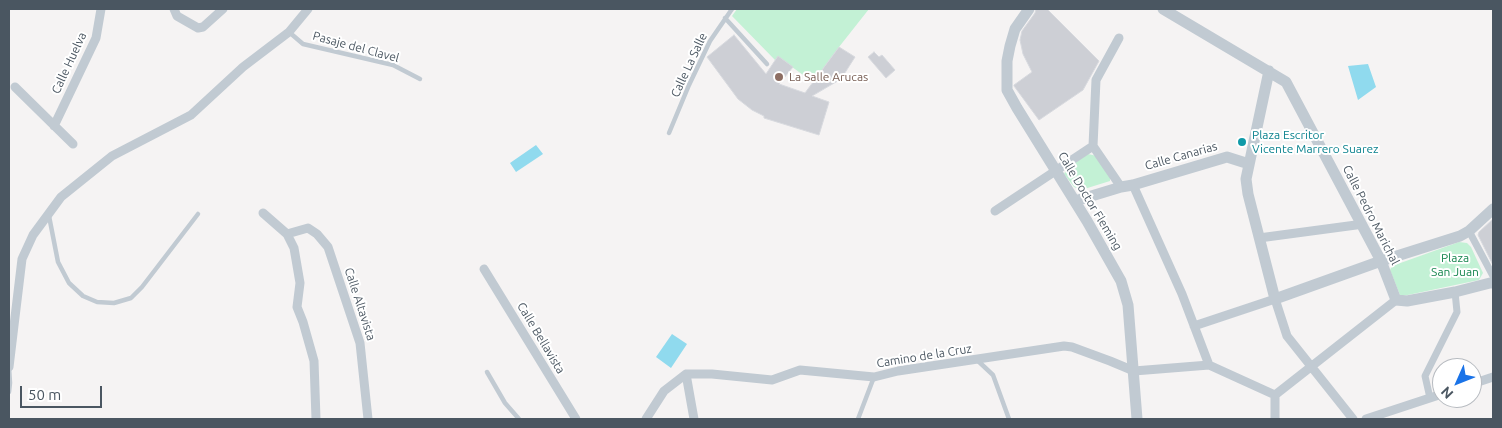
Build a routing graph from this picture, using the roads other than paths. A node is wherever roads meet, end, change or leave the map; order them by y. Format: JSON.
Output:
{"nodes":[{"id":1,"x":101,"y":9,"type":"edge"},
{"id":2,"x":174,"y":9,"type":"edge"},
{"id":3,"x":224,"y":9,"type":"edge"},
{"id":4,"x":308,"y":9,"type":"edge"},
{"id":5,"x":732,"y":9,"type":"edge"},
{"id":6,"x":1029,"y":9,"type":"edge"},
{"id":7,"x":1163,"y":9,"type":"edge"},
{"id":8,"x":725,"y":18,"type":"junction"},
{"id":9,"x":289,"y":32,"type":"junction"},
{"id":10,"x":1120,"y":38,"type":"dead end"},
{"id":11,"x":767,"y":64,"type":"dead end"},
{"id":12,"x":1269,"y":71,"type":"junction"},
{"id":13,"x":420,"y":79,"type":"dead end"},
{"id":14,"x":15,"y":87,"type":"dead end"},
{"id":15,"x":54,"y":126,"type":"junction"},
{"id":16,"x":669,"y":133,"type":"dead end"},
{"id":17,"x":73,"y":144,"type":"dead end"},
{"id":18,"x":1093,"y":146,"type":"junction"},
{"id":19,"x":1249,"y":164,"type":"junction"},
{"id":20,"x":1056,"y":170,"type":"junction"},
{"id":21,"x":1133,"y":185,"type":"junction"},
{"id":22,"x":1121,"y":187,"type":"junction"},
{"id":23,"x":1075,"y":201,"type":"junction"},
{"id":24,"x":1493,"y":209,"type":"edge"},
{"id":25,"x":994,"y":212,"type":"dead end"},
{"id":26,"x":263,"y":213,"type":"dead end"},
{"id":27,"x":198,"y":214,"type":"dead end"},
{"id":28,"x":48,"y":215,"type":"junction"},
{"id":29,"x":1361,"y":223,"type":"junction"},
{"id":30,"x":1470,"y":231,"type":"junction"},
{"id":31,"x":287,"y":234,"type":"junction"},
{"id":32,"x":1259,"y":238,"type":"junction"},
{"id":33,"x":1381,"y":261,"type":"junction"},
{"id":34,"x":484,"y":269,"type":"dead end"},
{"id":35,"x":1492,"y":281,"type":"edge"},
{"id":36,"x":1455,"y":292,"type":"junction"},
{"id":37,"x":1275,"y":299,"type":"junction"},
{"id":38,"x":1396,"y":300,"type":"junction"},
{"id":39,"x":1194,"y":326,"type":"junction"},
{"id":40,"x":976,"y":360,"type":"junction"},
{"id":41,"x":1209,"y":366,"type":"junction"},
{"id":42,"x":1311,"y":366,"type":"junction"},
{"id":43,"x":9,"y":367,"type":"edge"},
{"id":44,"x":1134,"y":371,"type":"junction"},
{"id":45,"x":486,"y":372,"type":"dead end"},
{"id":46,"x":686,"y":374,"type":"junction"},
{"id":47,"x":874,"y":377,"type":"junction"},
{"id":48,"x":9,"y":392,"type":"edge"},
{"id":49,"x":1275,"y":396,"type":"junction"},
{"id":50,"x":1430,"y":398,"type":"joint"},
{"id":51,"x":1377,"y":418,"type":"edge"},
{"id":52,"x":316,"y":419,"type":"edge"},
{"id":53,"x":368,"y":419,"type":"edge"},
{"id":54,"x":519,"y":419,"type":"edge"},
{"id":55,"x":576,"y":419,"type":"edge"},
{"id":56,"x":646,"y":419,"type":"edge"},
{"id":57,"x":694,"y":419,"type":"edge"},
{"id":58,"x":858,"y":419,"type":"edge"},
{"id":59,"x":1009,"y":419,"type":"edge"},
{"id":60,"x":1137,"y":419,"type":"edge"},
{"id":61,"x":1275,"y":419,"type":"edge"},
{"id":62,"x":1353,"y":419,"type":"edge"},
{"id":63,"x":1366,"y":419,"type":"edge"}],
"edges":[{"from":1,"to":15,"type":"street","name":"Calle Huelva"},
{"from":2,"to":3,"type":"street"},
{"from":4,"to":9,"type":"street"},
{"from":5,"to":8,"type":"lane","name":"Calle La Salle"},
{"from":6,"to":20,"type":"street","name":"Calle Doctor Fleming"},
{"from":7,"to":12,"type":"street","name":"Calle Pedro Marichal"},
{"from":8,"to":11,"type":"lane"},
{"from":8,"to":16,"type":"lane","name":"Calle La Salle"},
{"from":9,"to":13,"type":"lane","name":"Pasaje del Clavel"},
{"from":9,"to":28,"type":"street"},
{"from":10,"to":18,"type":"street"},
{"from":12,"to":19,"type":"street"},
{"from":12,"to":29,"type":"street","name":"Calle Pedro Marichal"},
{"from":14,"to":15,"type":"street"},
{"from":15,"to":17,"type":"street"},
{"from":18,"to":20,"type":"street"},
{"from":18,"to":22,"type":"street"},
{"from":19,"to":21,"type":"street","name":"Calle Canarias"},
{"from":19,"to":32,"type":"street"},
{"from":20,"to":23,"type":"street","name":"Calle Doctor Fleming"},
{"from":20,"to":25,"type":"street"},
{"from":21,"to":22,"type":"street","name":"Calle Canarias"},
{"from":21,"to":39,"type":"street"},
{"from":22,"to":23,"type":"street","name":"Calle Canarias"},
{"from":23,"to":44,"type":"street","name":"Calle Doctor Fleming"},
{"from":24,"to":30,"type":"street"},
{"from":26,"to":31,"type":"street"},
{"from":27,"to":28,"type":"lane"},
{"from":28,"to":43,"type":"street"},
{"from":29,"to":32,"type":"street"},
{"from":29,"to":33,"type":"street","name":"Calle Pedro Marichal"},
{"from":30,"to":33,"type":"street"},
{"from":30,"to":35,"type":"street"},
{"from":31,"to":52,"type":"street"},
{"from":31,"to":53,"type":"street","name":"Calle Altavista"},
{"from":32,"to":37,"type":"street"},
{"from":33,"to":37,"type":"street"},
{"from":33,"to":38,"type":"street","name":"Calle Pedro Marichal"},
{"from":34,"to":55,"type":"street","name":"Calle Bellavista"},
{"from":35,"to":36,"type":"street"},
{"from":36,"to":38,"type":"street"},
{"from":36,"to":50,"type":"street"},
{"from":37,"to":39,"type":"street"},
{"from":37,"to":42,"type":"street"},
{"from":38,"to":42,"type":"street"},
{"from":39,"to":41,"type":"street"},
{"from":40,"to":44,"type":"street","name":"Camino de la Cruz"},
{"from":40,"to":47,"type":"street","name":"Camino de la Cruz"},
{"from":40,"to":59,"type":"lane"},
{"from":41,"to":44,"type":"street"},
{"from":41,"to":49,"type":"street"},
{"from":42,"to":49,"type":"street"},
{"from":42,"to":62,"type":"street"},
{"from":43,"to":48,"type":"lane"},
{"from":44,"to":60,"type":"street","name":"Calle Doctor Fleming"},
{"from":45,"to":54,"type":"lane"},
{"from":46,"to":47,"type":"street","name":"Camino de la Cruz"},
{"from":46,"to":56,"type":"street"},
{"from":46,"to":57,"type":"street"},
{"from":47,"to":58,"type":"lane"},
{"from":49,"to":61,"type":"street"},
{"from":50,"to":51,"type":"street"},
{"from":51,"to":63,"type":"street"}]}
